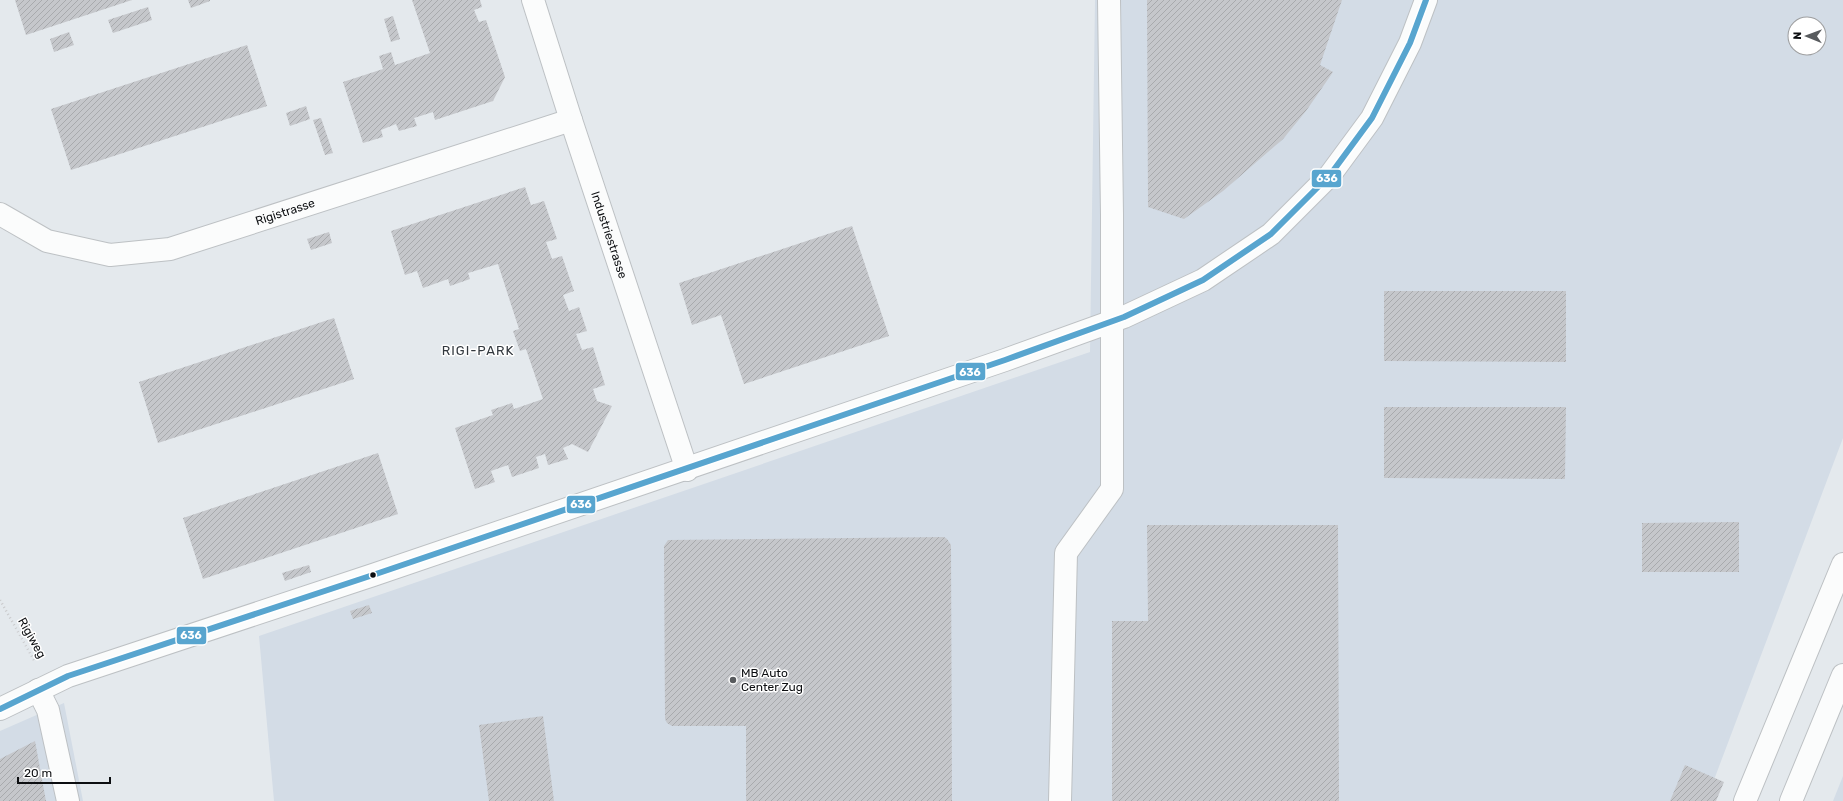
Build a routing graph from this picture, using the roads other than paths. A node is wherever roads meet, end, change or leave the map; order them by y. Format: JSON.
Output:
{"nodes":[{"id":1,"x":533,"y":0,"type":"edge"},
{"id":2,"x":1109,"y":0,"type":"edge"},
{"id":3,"x":1426,"y":0,"type":"edge"},
{"id":4,"x":571,"y":120,"type":"junction"},
{"id":5,"x":0,"y":214,"type":"edge"},
{"id":6,"x":1111,"y":321,"type":"junction"},
{"id":7,"x":687,"y":470,"type":"junction"},
{"id":8,"x":1843,"y":564,"type":"edge"},
{"id":9,"x":1843,"y":675,"type":"edge"},
{"id":10,"x":42,"y":688,"type":"junction"},
{"id":11,"x":0,"y":709,"type":"edge"},
{"id":12,"x":68,"y":801,"type":"edge"},
{"id":13,"x":1060,"y":801,"type":"edge"},
{"id":14,"x":1745,"y":801,"type":"edge"},
{"id":15,"x":1791,"y":801,"type":"edge"}],
"edges":[{"from":1,"to":4,"type":"main road","name":"Industriestrasse"},
{"from":2,"to":6,"type":"main road"},
{"from":3,"to":6,"type":"main road"},
{"from":4,"to":5,"type":"main road","name":"Rigistrasse"},
{"from":4,"to":7,"type":"main road","name":"Industriestrasse"},
{"from":6,"to":7,"type":"main road"},
{"from":6,"to":13,"type":"main road"},
{"from":7,"to":10,"type":"main road"},
{"from":8,"to":14,"type":"main road"},
{"from":9,"to":15,"type":"main road"},
{"from":10,"to":11,"type":"main road"},
{"from":10,"to":12,"type":"main road"}]}
